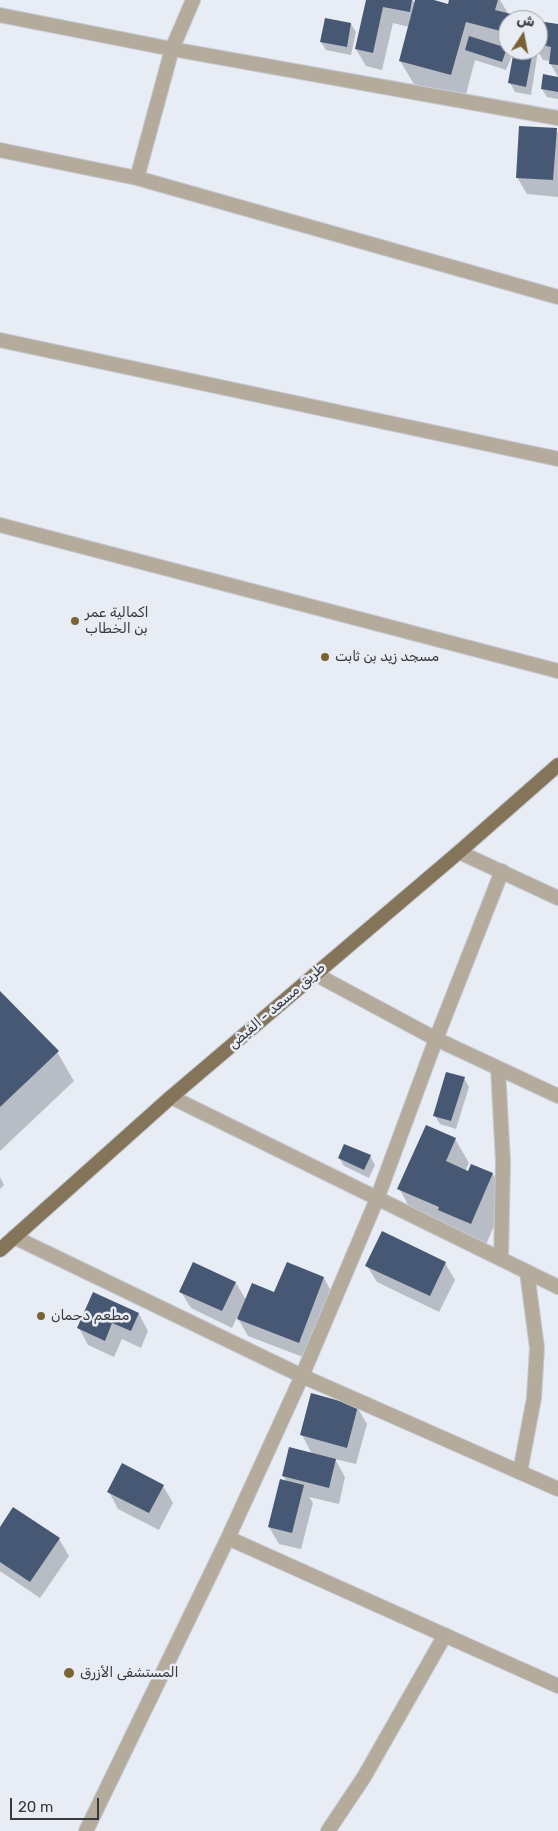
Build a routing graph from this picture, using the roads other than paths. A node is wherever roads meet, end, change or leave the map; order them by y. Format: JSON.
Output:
{"nodes":[{"id":1,"x":193,"y":0,"type":"edge"},
{"id":2,"x":0,"y":15,"type":"edge"},
{"id":3,"x":172,"y":49,"type":"junction"},
{"id":4,"x":558,"y":118,"type":"edge"},
{"id":5,"x":0,"y":150,"type":"edge"},
{"id":6,"x":137,"y":178,"type":"junction"},
{"id":7,"x":558,"y":297,"type":"edge"},
{"id":8,"x":0,"y":340,"type":"edge"},
{"id":9,"x":558,"y":459,"type":"edge"},
{"id":10,"x":0,"y":525,"type":"edge"},
{"id":11,"x":558,"y":671,"type":"edge"},
{"id":12,"x":558,"y":765,"type":"edge"},
{"id":13,"x":459,"y":852,"type":"junction"},
{"id":14,"x":502,"y":872,"type":"junction"},
{"id":15,"x":558,"y":898,"type":"edge"},
{"id":16,"x":314,"y":974,"type":"junction"},
{"id":17,"x":436,"y":1039,"type":"junction"},
{"id":18,"x":498,"y":1068,"type":"junction"},
{"id":19,"x":558,"y":1096,"type":"edge"},
{"id":20,"x":171,"y":1097,"type":"junction"},
{"id":21,"x":377,"y":1199,"type":"junction"},
{"id":22,"x":14,"y":1238,"type":"junction"},
{"id":23,"x":0,"y":1250,"type":"edge"},
{"id":24,"x":501,"y":1259,"type":"junction"},
{"id":25,"x":527,"y":1272,"type":"junction"},
{"id":26,"x":558,"y":1287,"type":"edge"},
{"id":27,"x":302,"y":1376,"type":"junction"},
{"id":28,"x":520,"y":1472,"type":"junction"},
{"id":29,"x":558,"y":1489,"type":"edge"},
{"id":30,"x":228,"y":1538,"type":"junction"},
{"id":31,"x":445,"y":1635,"type":"junction"},
{"id":32,"x":558,"y":1686,"type":"edge"},
{"id":33,"x":335,"y":1829,"type":"edge"},
{"id":34,"x":86,"y":1831,"type":"edge"}],
"edges":[{"from":1,"to":3,"type":"street"},
{"from":2,"to":3,"type":"street"},
{"from":3,"to":4,"type":"street"},
{"from":3,"to":6,"type":"street"},
{"from":5,"to":6,"type":"street"},
{"from":6,"to":7,"type":"street"},
{"from":8,"to":9,"type":"street"},
{"from":10,"to":11,"type":"street"},
{"from":12,"to":13,"type":"main road","name":"طريق مسعد - الفيض"},
{"from":13,"to":14,"type":"street"},
{"from":13,"to":16,"type":"main road","name":"طريق مسعد - الفيض"},
{"from":14,"to":15,"type":"street"},
{"from":14,"to":17,"type":"street"},
{"from":16,"to":17,"type":"street"},
{"from":16,"to":20,"type":"main road","name":"طريق مسعد - الفيض"},
{"from":17,"to":18,"type":"street"},
{"from":17,"to":21,"type":"street"},
{"from":18,"to":19,"type":"street"},
{"from":18,"to":24,"type":"street"},
{"from":20,"to":21,"type":"street"},
{"from":20,"to":22,"type":"main road","name":"طريق مسعد - الفيض"},
{"from":21,"to":24,"type":"street"},
{"from":21,"to":27,"type":"street"},
{"from":22,"to":23,"type":"main road","name":"طريق مسعد - الفيض"},
{"from":22,"to":27,"type":"street"},
{"from":24,"to":25,"type":"street"},
{"from":25,"to":26,"type":"street"},
{"from":25,"to":28,"type":"street"},
{"from":27,"to":28,"type":"street"},
{"from":27,"to":30,"type":"street"},
{"from":28,"to":29,"type":"street"},
{"from":30,"to":31,"type":"street"},
{"from":30,"to":34,"type":"street"},
{"from":31,"to":32,"type":"street"},
{"from":31,"to":33,"type":"street"}]}
